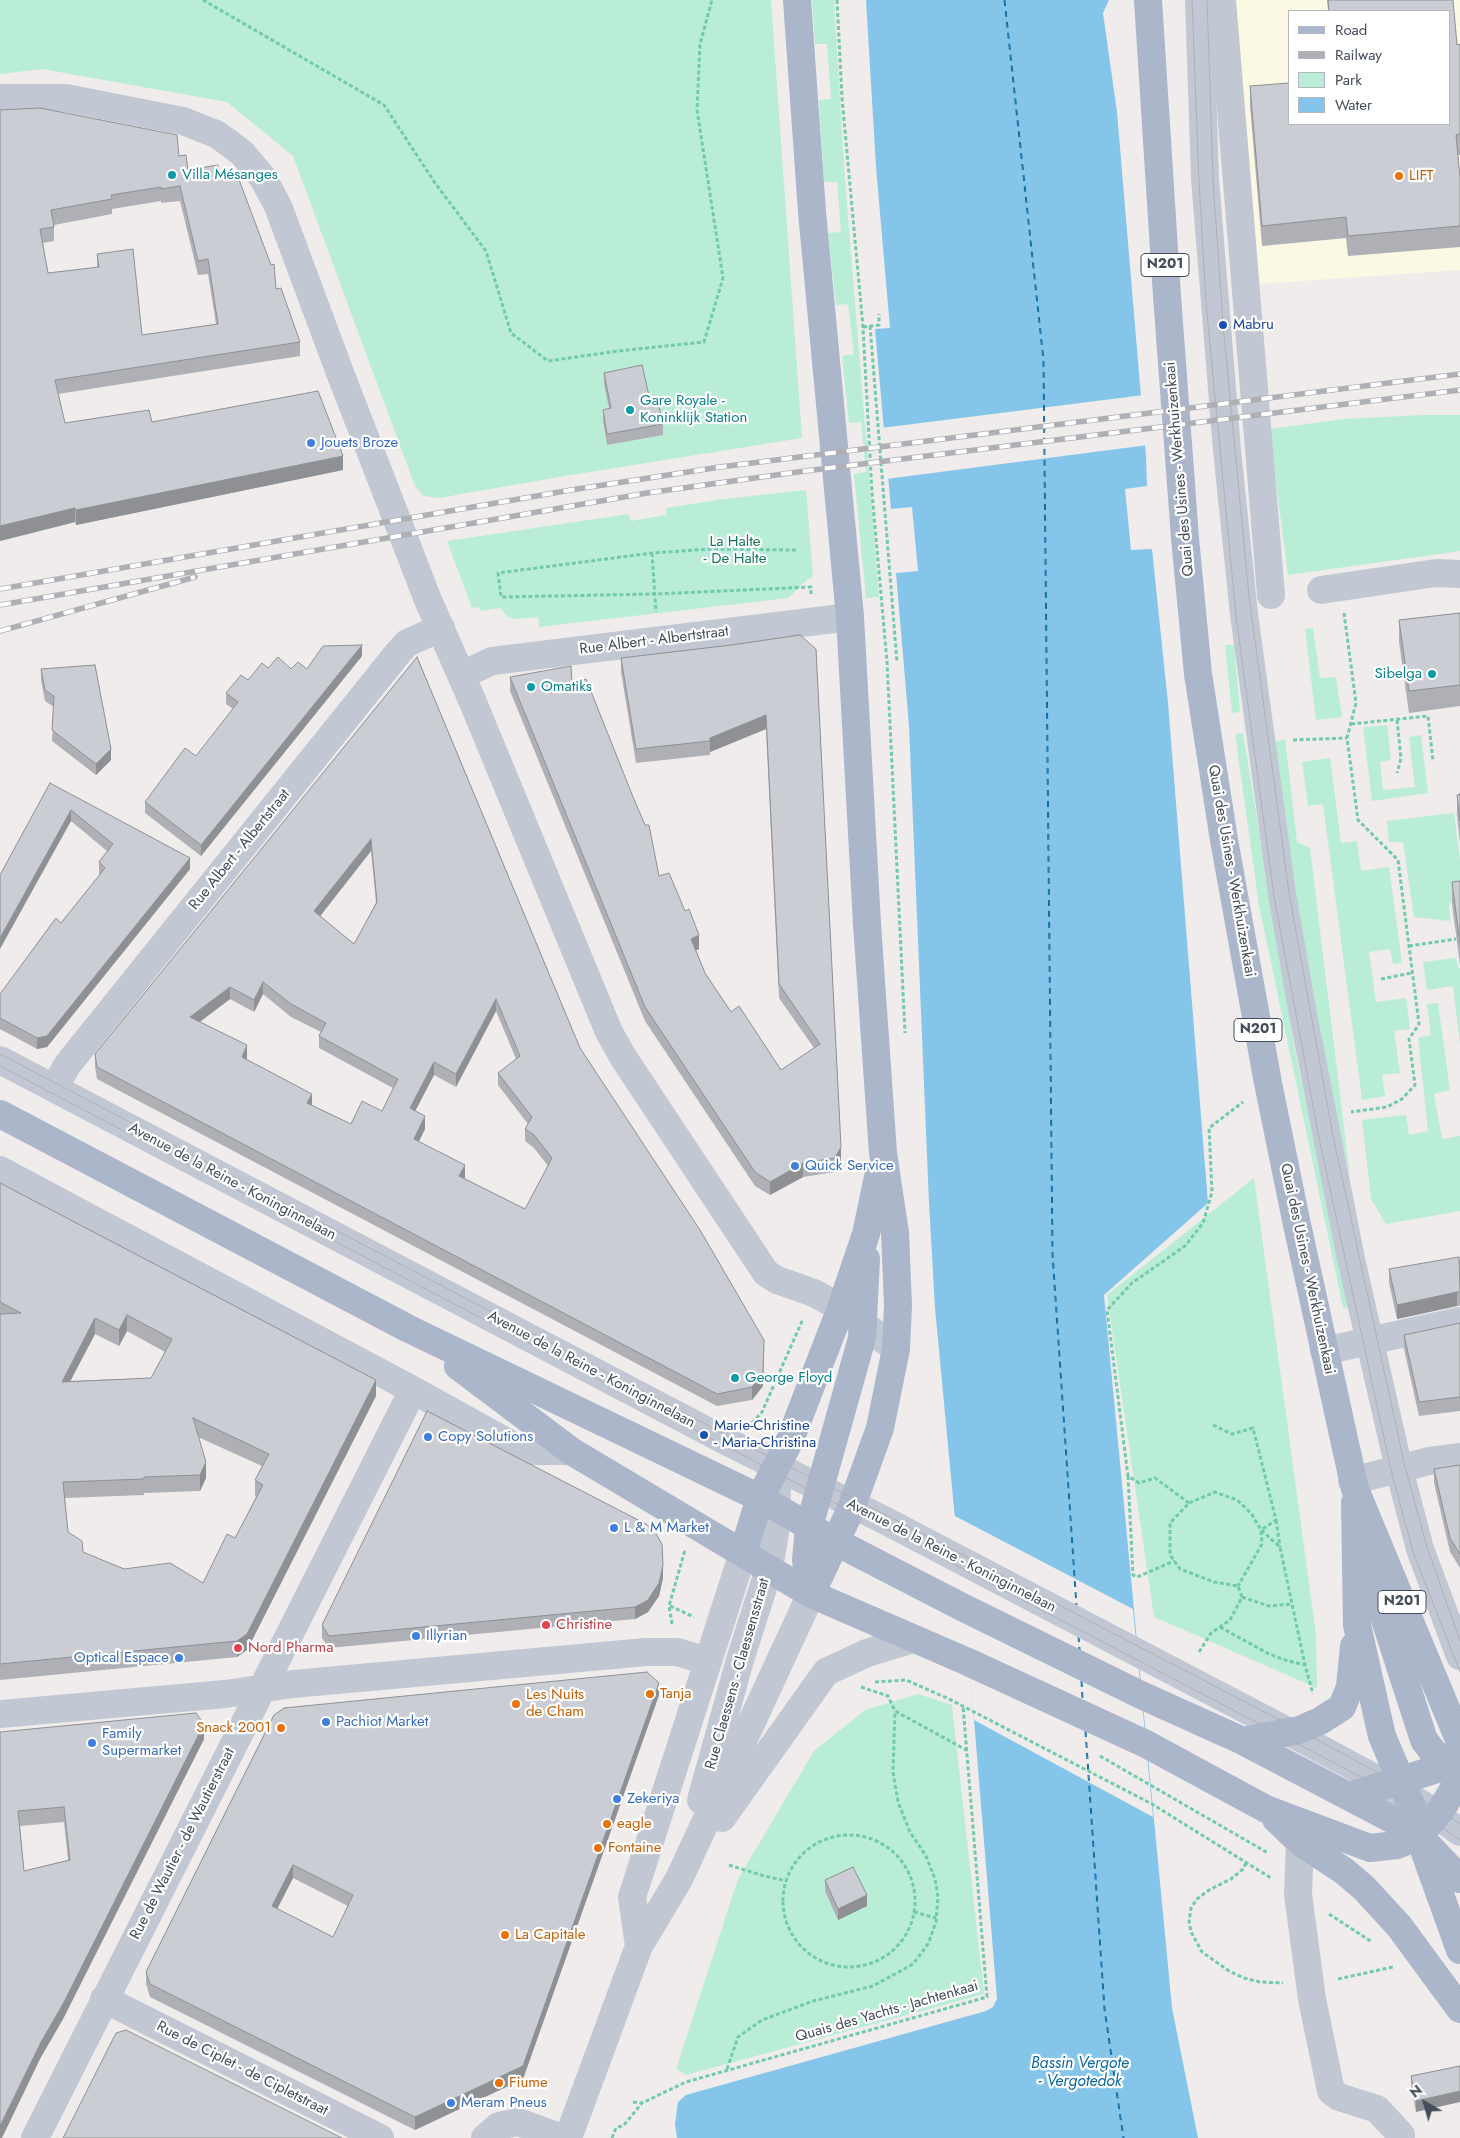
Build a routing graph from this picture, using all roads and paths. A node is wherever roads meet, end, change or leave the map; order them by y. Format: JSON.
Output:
{"nodes":[{"id":1,"x":203,"y":0,"type":"edge"},
{"id":2,"x":712,"y":0,"type":"edge"},
{"id":3,"x":796,"y":0,"type":"edge"},
{"id":4,"x":837,"y":0,"type":"edge"},
{"id":5,"x":1148,"y":0,"type":"edge"},
{"id":6,"x":1199,"y":0,"type":"edge"},
{"id":7,"x":1222,"y":0,"type":"edge"},
{"id":8,"x":0,"y":98,"type":"edge"},
{"id":9,"x":878,"y":314,"type":"dead end"},
{"id":10,"x":870,"y":326,"type":"junction"},
{"id":11,"x":863,"y":327,"type":"junction"},
{"id":12,"x":796,"y":550,"type":"dead end"},
{"id":13,"x":652,"y":553,"type":"junction"},
{"id":14,"x":1460,"y":574,"type":"edge"},
{"id":15,"x":1321,"y":590,"type":"junction"},
{"id":16,"x":1460,"y":590,"type":"edge"},
{"id":17,"x":655,"y":594,"type":"junction"},
{"id":18,"x":1271,"y":595,"type":"dead end"},
{"id":19,"x":811,"y":596,"type":"dead end"},
{"id":20,"x":657,"y":614,"type":"dead end"},
{"id":21,"x":850,"y":617,"type":"junction"},
{"id":22,"x":441,"y":628,"type":"junction"},
{"id":23,"x":896,"y":662,"type":"dead end"},
{"id":24,"x":462,"y":675,"type":"junction"},
{"id":25,"x":1397,"y":720,"type":"junction"},
{"id":26,"x":1351,"y":724,"type":"junction"},
{"id":27,"x":1347,"y":738,"type":"junction"},
{"id":28,"x":1293,"y":740,"type":"dead end"},
{"id":29,"x":1433,"y":762,"type":"dead end"},
{"id":30,"x":1397,"y":773,"type":"dead end"},
{"id":31,"x":1456,"y":939,"type":"edge"},
{"id":32,"x":1409,"y":946,"type":"junction"},
{"id":33,"x":1413,"y":973,"type":"junction"},
{"id":34,"x":1381,"y":980,"type":"dead end"},
{"id":35,"x":906,"y":1036,"type":"dead end"},
{"id":36,"x":0,"y":1060,"type":"edge"},
{"id":37,"x":1268,"y":1083,"type":"junction"},
{"id":38,"x":54,"y":1088,"type":"junction"},
{"id":39,"x":1350,"y":1112,"type":"dead end"},
{"id":40,"x":0,"y":1114,"type":"edge"},
{"id":41,"x":883,"y":1153,"type":"junction"},
{"id":42,"x":0,"y":1170,"type":"edge"},
{"id":43,"x":866,"y":1234,"type":"junction"},
{"id":44,"x":814,"y":1294,"type":"junction"},
{"id":45,"x":841,"y":1308,"type":"junction"},
{"id":46,"x":1460,"y":1321,"type":"edge"},
{"id":47,"x":864,"y":1325,"type":"junction"},
{"id":48,"x":409,"y":1329,"type":"junction"},
{"id":49,"x":1370,"y":1341,"type":"junction"},
{"id":50,"x":896,"y":1349,"type":"junction"},
{"id":51,"x":1324,"y":1351,"type":"junction"},
{"id":52,"x":413,"y":1390,"type":"junction"},
{"id":53,"x":753,"y":1421,"type":"dead end"},
{"id":54,"x":1213,"y":1425,"type":"dead end"},
{"id":55,"x":571,"y":1451,"type":"junction"},
{"id":56,"x":1460,"y":1457,"type":"edge"},
{"id":57,"x":777,"y":1467,"type":"junction"},
{"id":58,"x":1399,"y":1468,"type":"junction"},
{"id":59,"x":1128,"y":1476,"type":"junction"},
{"id":60,"x":1353,"y":1485,"type":"junction"},
{"id":61,"x":820,"y":1489,"type":"junction"},
{"id":62,"x":768,"y":1503,"type":"junction"},
{"id":63,"x":1189,"y":1503,"type":"junction"},
{"id":64,"x":852,"y":1505,"type":"junction"},
{"id":65,"x":1276,"y":1520,"type":"junction"},
{"id":66,"x":809,"y":1527,"type":"junction"},
{"id":67,"x":1261,"y":1530,"type":"junction"},
{"id":68,"x":836,"y":1542,"type":"junction"},
{"id":69,"x":1280,"y":1547,"type":"junction"},
{"id":70,"x":1355,"y":1547,"type":"junction"},
{"id":71,"x":743,"y":1553,"type":"junction"},
{"id":72,"x":1174,"y":1561,"type":"junction"},
{"id":73,"x":681,"y":1563,"type":"dead end"},
{"id":74,"x":769,"y":1569,"type":"junction"},
{"id":75,"x":1238,"y":1586,"type":"junction"},
{"id":76,"x":811,"y":1594,"type":"junction"},
{"id":77,"x":1242,"y":1598,"type":"junction"},
{"id":78,"x":1292,"y":1604,"type":"junction"},
{"id":79,"x":669,"y":1606,"type":"dead end"},
{"id":80,"x":1356,"y":1625,"type":"junction"},
{"id":81,"x":1220,"y":1627,"type":"junction"},
{"id":82,"x":913,"y":1639,"type":"junction"},
{"id":83,"x":1199,"y":1652,"type":"dead end"},
{"id":84,"x":1460,"y":1656,"type":"edge"},
{"id":85,"x":708,"y":1661,"type":"junction"},
{"id":86,"x":1305,"y":1665,"type":"junction"},
{"id":87,"x":870,"y":1682,"type":"dead end"},
{"id":88,"x":860,"y":1687,"type":"dead end"},
{"id":89,"x":262,"y":1689,"type":"junction"},
{"id":90,"x":1315,"y":1701,"type":"dead end"},
{"id":91,"x":963,"y":1706,"type":"junction"},
{"id":92,"x":895,"y":1711,"type":"junction"},
{"id":93,"x":0,"y":1714,"type":"edge"},
{"id":94,"x":1289,"y":1732,"type":"junction"},
{"id":95,"x":1243,"y":1740,"type":"junction"},
{"id":96,"x":968,"y":1751,"type":"junction"},
{"id":97,"x":1458,"y":1762,"type":"edge"},
{"id":98,"x":1398,"y":1787,"type":"junction"},
{"id":99,"x":1349,"y":1796,"type":"junction"},
{"id":100,"x":1266,"y":1809,"type":"junction"},
{"id":101,"x":1437,"y":1815,"type":"junction"},
{"id":102,"x":1460,"y":1832,"type":"edge"},
{"id":103,"x":1419,"y":1836,"type":"junction"},
{"id":104,"x":1300,"y":1842,"type":"junction"},
{"id":105,"x":1246,"y":1862,"type":"junction"},
{"id":106,"x":729,"y":1865,"type":"dead end"},
{"id":107,"x":679,"y":1879,"type":"junction"},
{"id":108,"x":1460,"y":1879,"type":"edge"},
{"id":109,"x":787,"y":1881,"type":"junction"},
{"id":110,"x":1298,"y":1894,"type":"junction"},
{"id":111,"x":914,"y":1912,"type":"junction"},
{"id":112,"x":936,"y":1918,"type":"junction"},
{"id":113,"x":1375,"y":1943,"type":"dead end"},
{"id":114,"x":638,"y":1946,"type":"junction"},
{"id":115,"x":1460,"y":1950,"type":"edge"},
{"id":116,"x":1398,"y":1965,"type":"dead end"},
{"id":117,"x":1311,"y":1984,"type":"junction"},
{"id":118,"x":104,"y":1999,"type":"junction"},
{"id":119,"x":1460,"y":2009,"type":"edge"},
{"id":120,"x":727,"y":2070,"type":"junction"},
{"id":121,"x":633,"y":2102,"type":"dead end"},
{"id":122,"x":642,"y":2103,"type":"junction"},
{"id":123,"x":34,"y":2138,"type":"edge"},
{"id":124,"x":380,"y":2138,"type":"edge"},
{"id":125,"x":485,"y":2138,"type":"edge"},
{"id":126,"x":562,"y":2138,"type":"edge"},
{"id":127,"x":568,"y":2138,"type":"edge"},
{"id":128,"x":612,"y":2138,"type":"edge"},
{"id":129,"x":1401,"y":2138,"type":"edge"}],
"edges":[{"from":1,"to":2,"type":"path"},
{"from":3,"to":21,"type":"main road"},
{"from":4,"to":11,"type":"path"},
{"from":5,"to":37,"type":"main road","name":"Quai des Usines - Werkhuizenkaai","number":"N201"},
{"from":6,"to":49,"type":"street"},
{"from":7,"to":18,"type":"street"},
{"from":8,"to":22,"type":"street"},
{"from":9,"to":10,"type":"path"},
{"from":10,"to":11,"type":"path"},
{"from":10,"to":23,"type":"path"},
{"from":11,"to":35,"type":"path"},
{"from":12,"to":13,"type":"path"},
{"from":13,"to":17,"type":"path"},
{"from":13,"to":17,"type":"path"},
{"from":14,"to":15,"type":"street"},
{"from":15,"to":16,"type":"street"},
{"from":15,"to":26,"type":"path"},
{"from":17,"to":19,"type":"path"},
{"from":17,"to":20,"type":"path"},
{"from":21,"to":24,"type":"street","name":"Rue Albert - Albertstraat"},
{"from":21,"to":41,"type":"main road"},
{"from":22,"to":24,"type":"street"},
{"from":22,"to":38,"type":"street","name":"Rue Albert - Albertstraat"},
{"from":24,"to":44,"type":"street"},
{"from":25,"to":26,"type":"path"},
{"from":25,"to":29,"type":"path"},
{"from":25,"to":30,"type":"path"},
{"from":26,"to":27,"type":"path"},
{"from":27,"to":28,"type":"path"},
{"from":27,"to":32,"type":"path"},
{"from":31,"to":32,"type":"path"},
{"from":32,"to":33,"type":"path"},
{"from":33,"to":34,"type":"path"},
{"from":33,"to":39,"type":"path"},
{"from":36,"to":38,"type":"street","name":"Avenue de la Reine - Koninginnelaan"},
{"from":37,"to":51,"type":"main road","name":"Quai des Usines - Werkhuizenkaai","number":"N201"},
{"from":37,"to":59,"type":"path"},
{"from":38,"to":57,"type":"street","name":"Avenue de la Reine - Koninginnelaan"},
{"from":40,"to":48,"type":"main road"},
{"from":41,"to":43,"type":"main road"},
{"from":41,"to":50,"type":"main road"},
{"from":42,"to":52,"type":"street"},
{"from":43,"to":45,"type":"main road"},
{"from":43,"to":47,"type":"main road"},
{"from":44,"to":45,"type":"street"},
{"from":44,"to":53,"type":"path"},
{"from":45,"to":47,"type":"street"},
{"from":45,"to":57,"type":"main road"},
{"from":46,"to":49,"type":"street"},
{"from":47,"to":50,"type":"street"},
{"from":47,"to":61,"type":"main road"},
{"from":48,"to":55,"type":"main road"},
{"from":48,"to":62,"type":"main road"},
{"from":49,"to":51,"type":"street"},
{"from":49,"to":58,"type":"street"},
{"from":50,"to":64,"type":"main road"},
{"from":51,"to":60,"type":"main road","name":"Quai des Usines - Werkhuizenkaai","number":"N201"},
{"from":52,"to":55,"type":"street"},
{"from":52,"to":89,"type":"street","name":"Rue de Wautier - de Wautierstraat"},
{"from":54,"to":65,"type":"path"},
{"from":55,"to":71,"type":"main road"},
{"from":56,"to":58,"type":"street"},
{"from":57,"to":61,"type":"street","name":"Avenue de la Reine - Koninginnelaan"},
{"from":57,"to":62,"type":"main road"},
{"from":58,"to":60,"type":"street"},
{"from":58,"to":84,"type":"street"},
{"from":59,"to":63,"type":"path"},
{"from":59,"to":72,"type":"path"},
{"from":60,"to":70,"type":"main road","number":"N201"},
{"from":60,"to":97,"type":"main road","name":"Quai des Usines - Werkhuizenkaai","number":"N201"},
{"from":61,"to":64,"type":"street","name":"Avenue de la Reine - Koninginnelaan"},
{"from":61,"to":66,"type":"main road"},
{"from":62,"to":66,"type":"main road"},
{"from":62,"to":71,"type":"main road"},
{"from":62,"to":74,"type":"street","name":"Rue Claessens - Claessensstraat"},
{"from":63,"to":67,"type":"path"},
{"from":63,"to":72,"type":"path"},
{"from":64,"to":68,"type":"main road"},
{"from":64,"to":94,"type":"street","name":"Avenue de la Reine - Koninginnelaan"},
{"from":65,"to":67,"type":"path"},
{"from":65,"to":69,"type":"path"},
{"from":66,"to":68,"type":"main road"},
{"from":66,"to":76,"type":"main road"},
{"from":67,"to":69,"type":"path"},
{"from":67,"to":75,"type":"path"},
{"from":68,"to":76,"type":"main road"},
{"from":68,"to":95,"type":"main road"},
{"from":69,"to":78,"type":"path"},
{"from":70,"to":80,"type":"main road","number":"N201"},
{"from":70,"to":97,"type":"main road","number":"N201"},
{"from":71,"to":74,"type":"main road"},
{"from":71,"to":85,"type":"street","name":"Rue Claessens - Claessensstraat"},
{"from":72,"to":75,"type":"path"},
{"from":73,"to":79,"type":"path"},
{"from":74,"to":76,"type":"main road"},
{"from":74,"to":107,"type":"street","name":"Rue Claessens - Claessensstraat"},
{"from":75,"to":77,"type":"path"},
{"from":76,"to":82,"type":"main road"},
{"from":76,"to":107,"type":"street","name":"Rue Claessens - Claessensstraat"},
{"from":77,"to":78,"type":"path"},
{"from":77,"to":81,"type":"path"},
{"from":78,"to":86,"type":"path"},
{"from":80,"to":94,"type":"main road"},
{"from":80,"to":98,"type":"main road","number":"N201"},
{"from":81,"to":83,"type":"path"},
{"from":81,"to":86,"type":"path"},
{"from":82,"to":100,"type":"main road"},
{"from":82,"to":107,"type":"street","name":"Rue Claessens - Claessensstraat"},
{"from":85,"to":89,"type":"street"},
{"from":85,"to":114,"type":"street","name":"Rue Claessens - Claessensstraat"},
{"from":86,"to":90,"type":"path"},
{"from":87,"to":91,"type":"path"},
{"from":88,"to":92,"type":"path"},
{"from":89,"to":93,"type":"street"},
{"from":89,"to":118,"type":"street","name":"Rue de Wautier - de Wautierstraat"},
{"from":91,"to":96,"type":"path","name":"Quais des Yachts - Jachtenkaai"},
{"from":91,"to":105,"type":"path"},
{"from":92,"to":96,"type":"path"},
{"from":92,"to":112,"type":"path"},
{"from":94,"to":95,"type":"main road"},
{"from":94,"to":98,"type":"street","name":"Avenue de la Reine - Koninginnelaan"},
{"from":95,"to":99,"type":"main road"},
{"from":96,"to":120,"type":"path","name":"Quais des Yachts - Jachtenkaai"},
{"from":97,"to":98,"type":"main road"},
{"from":97,"to":101,"type":"main road"},
{"from":98,"to":99,"type":"main road"},
{"from":98,"to":101,"type":"street","name":"Avenue de la Reine - Koninginnelaan"},
{"from":98,"to":103,"type":"main road","number":"N201"},
{"from":99,"to":103,"type":"main road"},
{"from":100,"to":103,"type":"main road"},
{"from":100,"to":104,"type":"main road"},
{"from":101,"to":102,"type":"street","name":"Avenue de la Reine - Koninginnelaan"},
{"from":101,"to":103,"type":"main road"},
{"from":103,"to":108,"type":"main road"},
{"from":103,"to":115,"type":"main road","number":"N201"},
{"from":104,"to":110,"type":"street"},
{"from":104,"to":119,"type":"main road"},
{"from":105,"to":110,"type":"path"},
{"from":105,"to":117,"type":"path"},
{"from":106,"to":109,"type":"path"},
{"from":107,"to":114,"type":"street","name":"Rue Claessens - Claessensstraat"},
{"from":109,"to":111,"type":"path"},
{"from":109,"to":111,"type":"path"},
{"from":110,"to":113,"type":"path"},
{"from":110,"to":117,"type":"street"},
{"from":111,"to":112,"type":"path"},
{"from":112,"to":120,"type":"path"},
{"from":114,"to":127,"type":"street","name":"Rue Claessens - Claessensstraat"},
{"from":116,"to":117,"type":"path"},
{"from":117,"to":129,"type":"street"},
{"from":118,"to":123,"type":"street","name":"Rue de Wautier - de Wautierstraat"},
{"from":118,"to":124,"type":"street","name":"Rue de Ciplet - de Cipletstraat"},
{"from":120,"to":122,"type":"path","name":"Quais des Yachts - Jachtenkaai"},
{"from":121,"to":122,"type":"path"},
{"from":122,"to":128,"type":"path"},
{"from":125,"to":126,"type":"street"}]}
